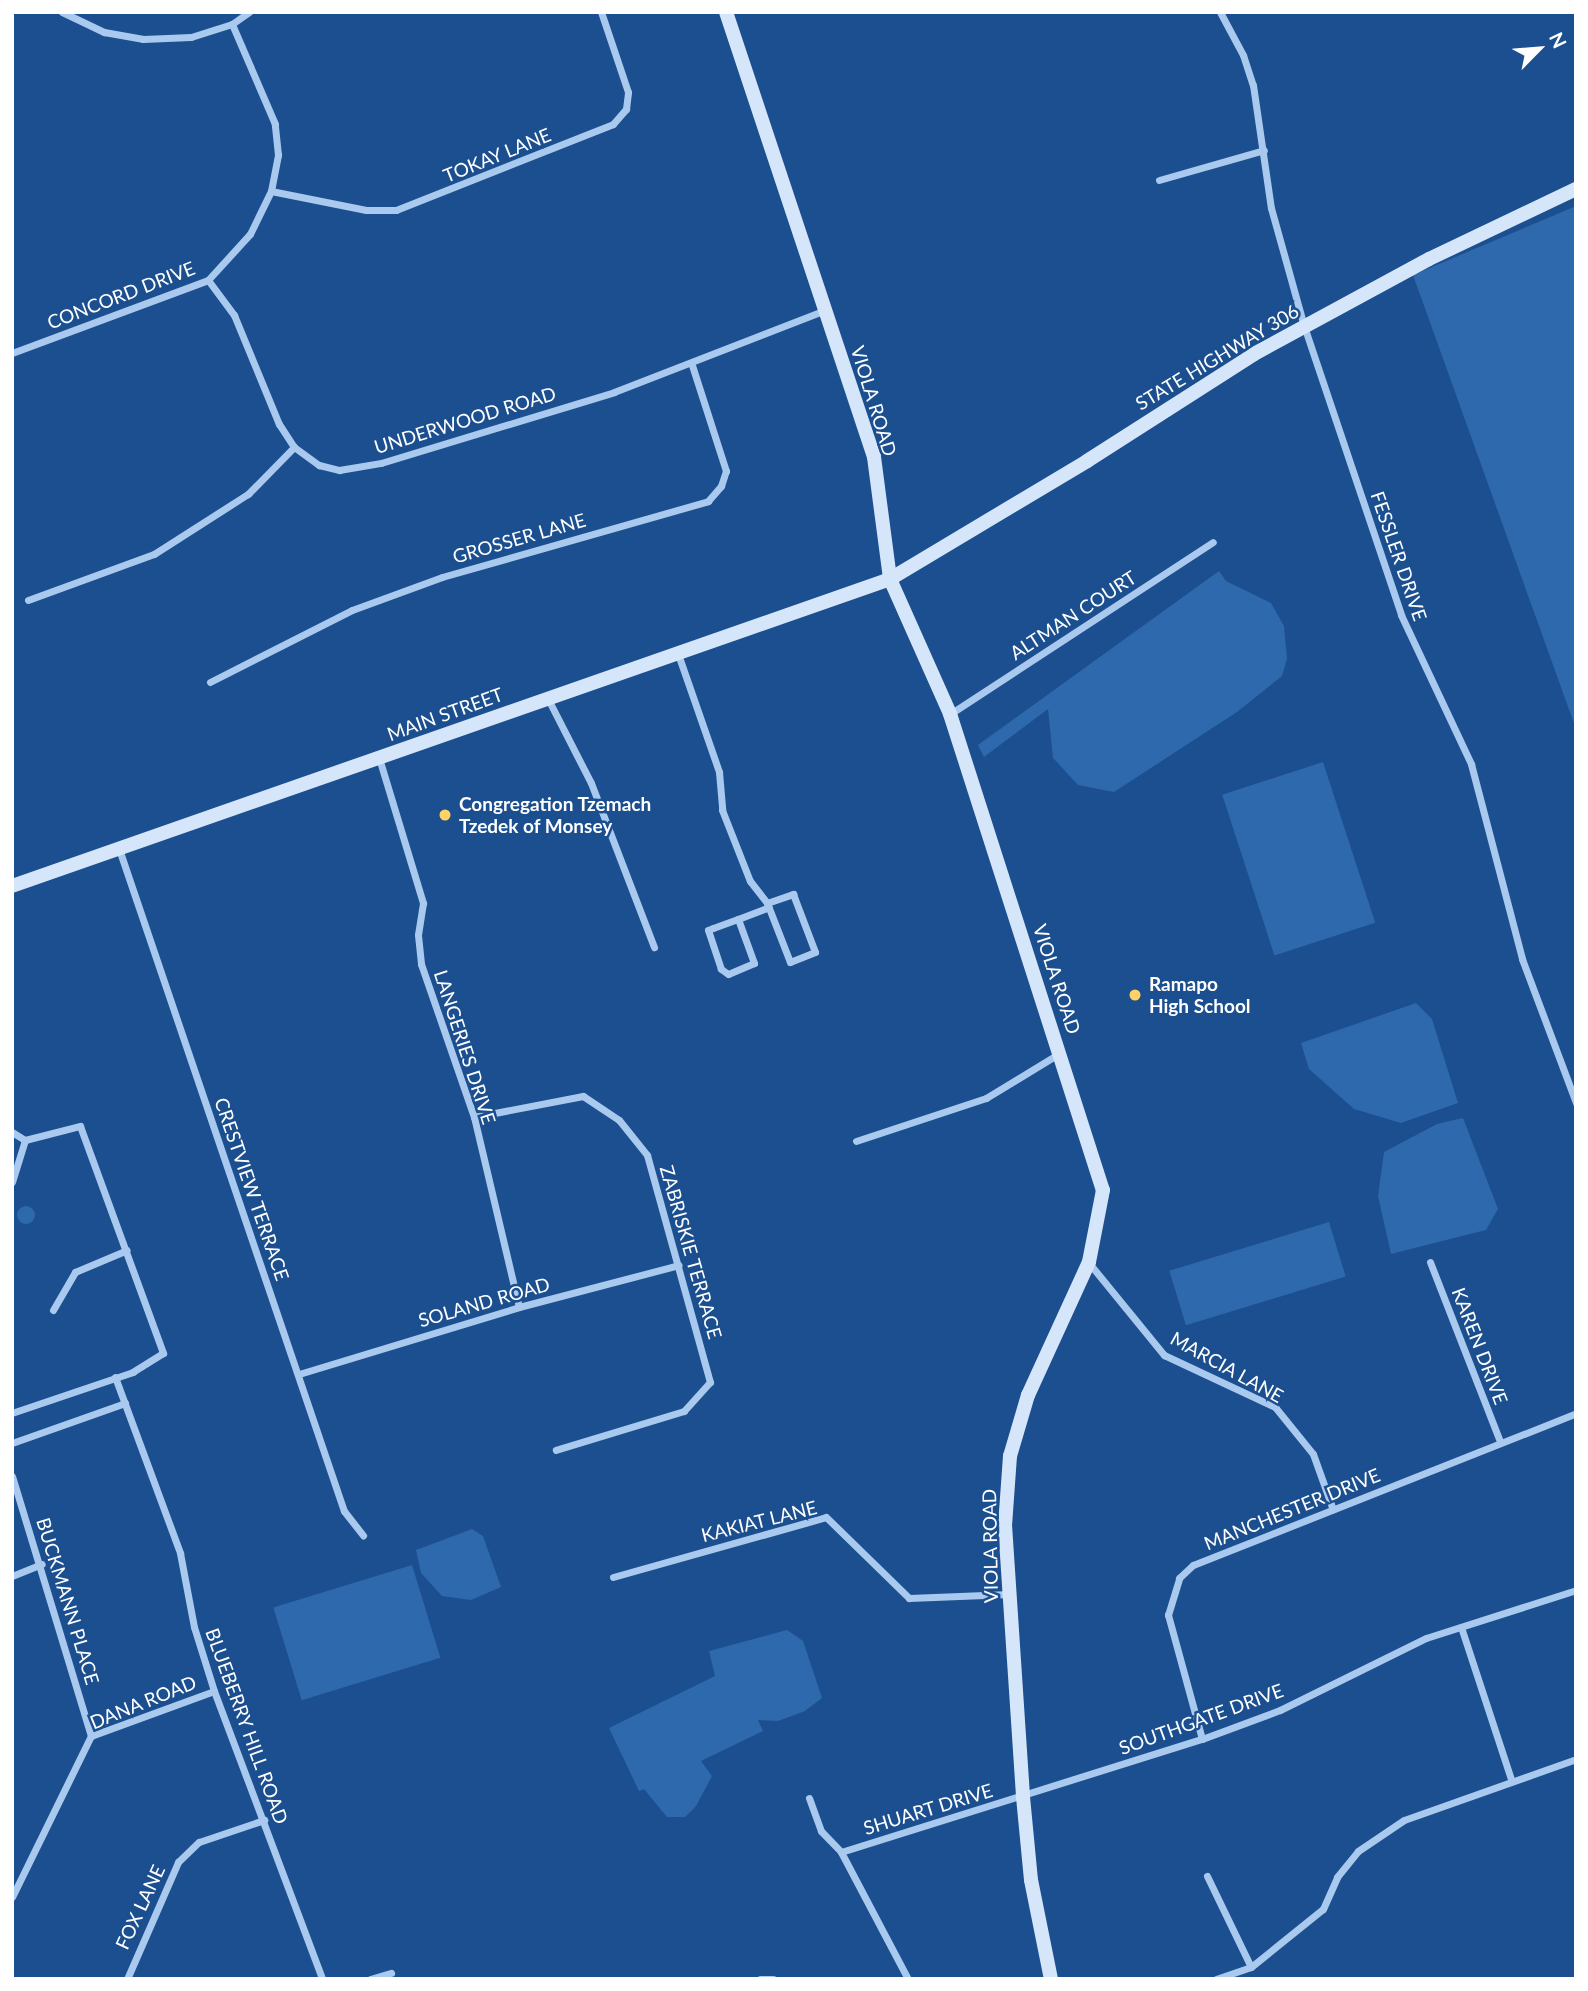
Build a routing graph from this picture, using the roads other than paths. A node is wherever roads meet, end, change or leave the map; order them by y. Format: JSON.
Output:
{"nodes":[{"id":1,"x":62,"y":12,"type":"edge"},
{"id":2,"x":249,"y":12,"type":"edge"},
{"id":3,"x":601,"y":12,"type":"edge"},
{"id":4,"x":726,"y":12,"type":"edge"},
{"id":5,"x":1220,"y":12,"type":"edge"},
{"id":6,"x":232,"y":24,"type":"junction"},
{"id":7,"x":1264,"y":150,"type":"junction"},
{"id":8,"x":1159,"y":180,"type":"dead end"},
{"id":9,"x":1576,"y":189,"type":"edge"},
{"id":10,"x":271,"y":191,"type":"junction"},
{"id":11,"x":208,"y":280,"type":"junction"},
{"id":12,"x":825,"y":310,"type":"junction"},
{"id":13,"x":1304,"y":326,"type":"junction"},
{"id":14,"x":12,"y":353,"type":"edge"},
{"id":15,"x":692,"y":365,"type":"junction"},
{"id":16,"x":294,"y":447,"type":"junction"},
{"id":17,"x":1213,"y":542,"type":"dead end"},
{"id":18,"x":890,"y":579,"type":"junction"},
{"id":19,"x":28,"y":600,"type":"dead end"},
{"id":20,"x":678,"y":654,"type":"junction"},
{"id":21,"x":210,"y":682,"type":"dead end"},
{"id":22,"x":547,"y":698,"type":"junction"},
{"id":23,"x":950,"y":714,"type":"junction"},
{"id":24,"x":379,"y":758,"type":"junction"},
{"id":25,"x":119,"y":849,"type":"junction"},
{"id":26,"x":12,"y":886,"type":"edge"},
{"id":27,"x":768,"y":905,"type":"junction"},
{"id":28,"x":738,"y":919,"type":"junction"},
{"id":29,"x":654,"y":947,"type":"dead end"},
{"id":30,"x":1061,"y":1052,"type":"junction"},
{"id":31,"x":1576,"y":1103,"type":"edge"},
{"id":32,"x":474,"y":1117,"type":"junction"},
{"id":33,"x":12,"y":1132,"type":"edge"},
{"id":34,"x":25,"y":1140,"type":"junction"},
{"id":35,"x":856,"y":1141,"type":"dead end"},
{"id":36,"x":12,"y":1182,"type":"edge"},
{"id":37,"x":127,"y":1250,"type":"junction"},
{"id":38,"x":1089,"y":1262,"type":"junction"},
{"id":39,"x":1430,"y":1262,"type":"dead end"},
{"id":40,"x":679,"y":1265,"type":"junction"},
{"id":41,"x":519,"y":1307,"type":"junction"},
{"id":42,"x":53,"y":1310,"type":"dead end"},
{"id":43,"x":299,"y":1374,"type":"junction"},
{"id":44,"x":115,"y":1377,"type":"junction"},
{"id":45,"x":125,"y":1403,"type":"junction"},
{"id":46,"x":12,"y":1413,"type":"edge"},
{"id":47,"x":1576,"y":1413,"type":"edge"},
{"id":48,"x":1500,"y":1441,"type":"junction"},
{"id":49,"x":12,"y":1443,"type":"edge"},
{"id":50,"x":556,"y":1450,"type":"dead end"},
{"id":51,"x":12,"y":1476,"type":"edge"},
{"id":52,"x":1333,"y":1510,"type":"junction"},
{"id":53,"x":363,"y":1535,"type":"dead end"},
{"id":54,"x":42,"y":1564,"type":"junction"},
{"id":55,"x":12,"y":1576,"type":"edge"},
{"id":56,"x":613,"y":1577,"type":"dead end"},
{"id":57,"x":1576,"y":1590,"type":"edge"},
{"id":58,"x":1010,"y":1594,"type":"junction"},
{"id":59,"x":1461,"y":1626,"type":"junction"},
{"id":60,"x":214,"y":1691,"type":"junction"},
{"id":61,"x":91,"y":1735,"type":"junction"},
{"id":62,"x":1202,"y":1739,"type":"junction"},
{"id":63,"x":1576,"y":1759,"type":"edge"},
{"id":64,"x":1511,"y":1779,"type":"junction"},
{"id":65,"x":1023,"y":1797,"type":"junction"},
{"id":66,"x":809,"y":1798,"type":"dead end"},
{"id":67,"x":264,"y":1820,"type":"junction"},
{"id":68,"x":841,"y":1852,"type":"junction"},
{"id":69,"x":1207,"y":1876,"type":"dead end"},
{"id":70,"x":12,"y":1897,"type":"edge"},
{"id":71,"x":1251,"y":1967,"type":"junction"},
{"id":72,"x":391,"y":1973,"type":"dead end"},
{"id":73,"x":127,"y":1979,"type":"edge"},
{"id":74,"x":322,"y":1979,"type":"edge"},
{"id":75,"x":370,"y":1979,"type":"edge"},
{"id":76,"x":760,"y":1979,"type":"edge"},
{"id":77,"x":773,"y":1979,"type":"edge"},
{"id":78,"x":908,"y":1979,"type":"edge"},
{"id":79,"x":1051,"y":1979,"type":"edge"},
{"id":80,"x":1216,"y":1979,"type":"edge"}],
"edges":[{"from":1,"to":6,"type":"street"},
{"from":2,"to":6,"type":"street"},
{"from":3,"to":10,"type":"street","name":"TOKAY LANE"},
{"from":4,"to":12,"type":"street","name":"VIOLA ROAD"},
{"from":5,"to":7,"type":"street","name":"FESSLER DRIVE"},
{"from":6,"to":10,"type":"street","name":"CONCORD DRIVE"},
{"from":7,"to":8,"type":"street"},
{"from":7,"to":13,"type":"street","name":"FESSLER DRIVE"},
{"from":9,"to":13,"type":"street","name":"STATE HIGHWAY 306"},
{"from":10,"to":11,"type":"street","name":"CONCORD DRIVE"},
{"from":11,"to":14,"type":"street","name":"CONCORD DRIVE"},
{"from":11,"to":16,"type":"street","name":"UNDERWOOD ROAD"},
{"from":12,"to":15,"type":"street","name":"UNDERWOOD ROAD"},
{"from":12,"to":18,"type":"street","name":"VIOLA ROAD"},
{"from":13,"to":18,"type":"street","name":"STATE HIGHWAY 306"},
{"from":13,"to":31,"type":"street","name":"FESSLER DRIVE"},
{"from":15,"to":16,"type":"street","name":"UNDERWOOD ROAD"},
{"from":15,"to":21,"type":"street","name":"GROSSER LANE"},
{"from":16,"to":19,"type":"street"},
{"from":17,"to":23,"type":"street","name":"ALTMAN COURT"},
{"from":18,"to":20,"type":"street","name":"MAIN STREET"},
{"from":18,"to":23,"type":"street","name":"VIOLA ROAD"},
{"from":20,"to":22,"type":"street","name":"MAIN STREET"},
{"from":20,"to":27,"type":"street"},
{"from":22,"to":24,"type":"street","name":"MAIN STREET"},
{"from":22,"to":29,"type":"street"},
{"from":23,"to":30,"type":"street","name":"VIOLA ROAD"},
{"from":24,"to":25,"type":"street","name":"MAIN STREET"},
{"from":24,"to":32,"type":"street","name":"LANGERIES DRIVE"},
{"from":25,"to":26,"type":"street","name":"MAIN STREET"},
{"from":25,"to":43,"type":"street","name":"CRESTVIEW TERRACE"},
{"from":27,"to":27,"type":"street"},
{"from":27,"to":28,"type":"street"},
{"from":28,"to":28,"type":"street"},
{"from":30,"to":35,"type":"street"},
{"from":30,"to":38,"type":"street","name":"VIOLA ROAD"},
{"from":32,"to":40,"type":"street","name":"ZABRISKIE TERRACE"},
{"from":32,"to":41,"type":"street","name":"LANGERIES DRIVE"},
{"from":33,"to":34,"type":"street"},
{"from":34,"to":36,"type":"street"},
{"from":34,"to":37,"type":"street"},
{"from":37,"to":42,"type":"street"},
{"from":37,"to":44,"type":"street"},
{"from":38,"to":52,"type":"street","name":"MARCIA LANE"},
{"from":38,"to":58,"type":"street","name":"VIOLA ROAD"},
{"from":39,"to":48,"type":"street","name":"KAREN DRIVE"},
{"from":40,"to":41,"type":"street","name":"SOLAND ROAD"},
{"from":40,"to":50,"type":"street","name":"ZABRISKIE TERRACE"},
{"from":41,"to":43,"type":"street","name":"SOLAND ROAD"},
{"from":43,"to":53,"type":"street","name":"CRESTVIEW TERRACE"},
{"from":44,"to":45,"type":"street","name":"BLUEBERRY HILL ROAD"},
{"from":44,"to":46,"type":"street"},
{"from":45,"to":49,"type":"street"},
{"from":45,"to":60,"type":"street","name":"BLUEBERRY HILL ROAD"},
{"from":47,"to":48,"type":"street","name":"MANCHESTER DRIVE"},
{"from":48,"to":52,"type":"street","name":"MANCHESTER DRIVE"},
{"from":51,"to":54,"type":"street","name":"BUCKMANN PLACE"},
{"from":52,"to":62,"type":"street","name":"MANCHESTER DRIVE"},
{"from":54,"to":55,"type":"street"},
{"from":54,"to":61,"type":"street","name":"BUCKMANN PLACE"},
{"from":56,"to":58,"type":"street","name":"KAKIAT LANE"},
{"from":57,"to":59,"type":"street","name":"SOUTHGATE DRIVE"},
{"from":58,"to":65,"type":"street","name":"VIOLA ROAD"},
{"from":59,"to":62,"type":"street","name":"SOUTHGATE DRIVE"},
{"from":59,"to":64,"type":"street"},
{"from":60,"to":61,"type":"street","name":"DANA ROAD"},
{"from":60,"to":67,"type":"street","name":"BLUEBERRY HILL ROAD"},
{"from":61,"to":70,"type":"street","name":"DANA ROAD"},
{"from":62,"to":65,"type":"street","name":"SOUTHGATE DRIVE"},
{"from":63,"to":64,"type":"street"},
{"from":64,"to":71,"type":"street"},
{"from":65,"to":68,"type":"street","name":"SHUART DRIVE"},
{"from":65,"to":79,"type":"street","name":"VIOLA ROAD"},
{"from":66,"to":68,"type":"street"},
{"from":67,"to":73,"type":"street","name":"FOX LANE"},
{"from":67,"to":74,"type":"street","name":"BLUEBERRY HILL ROAD"},
{"from":68,"to":78,"type":"street"},
{"from":69,"to":71,"type":"street"},
{"from":71,"to":80,"type":"street"},
{"from":72,"to":75,"type":"street"},
{"from":76,"to":77,"type":"street"}]}
